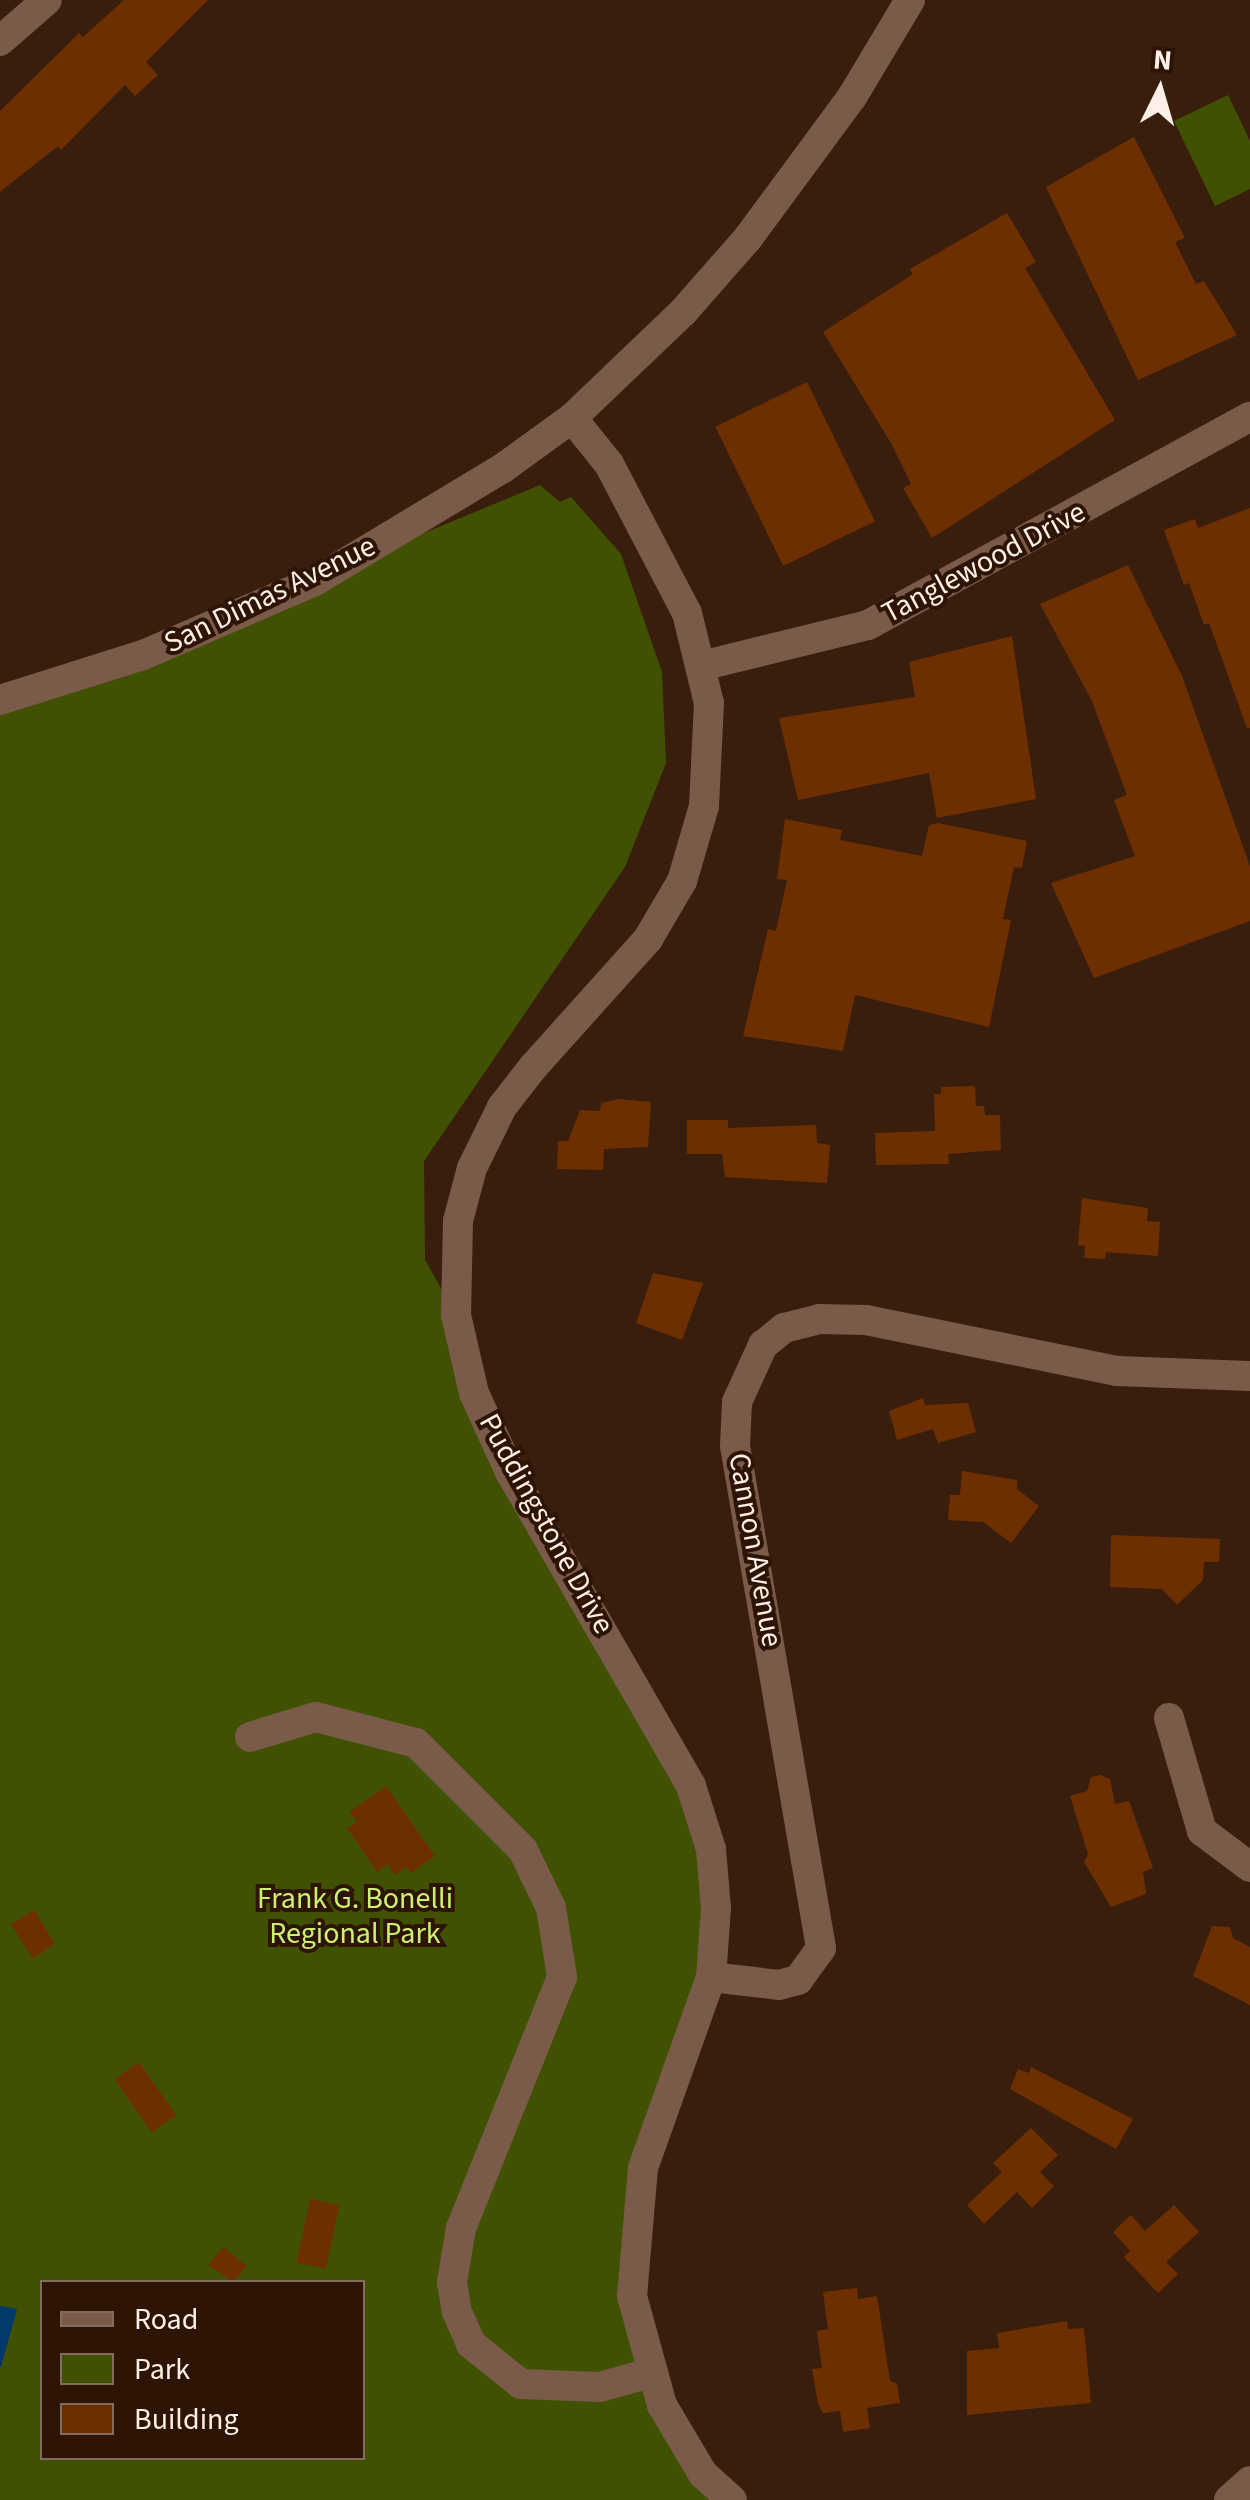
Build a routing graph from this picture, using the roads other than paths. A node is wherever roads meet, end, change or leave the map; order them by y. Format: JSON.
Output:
{"nodes":[{"id":1,"x":47,"y":0,"type":"edge"},
{"id":2,"x":910,"y":0,"type":"edge"},
{"id":3,"x":0,"y":41,"type":"edge"},
{"id":4,"x":1250,"y":417,"type":"edge"},
{"id":5,"x":572,"y":418,"type":"junction"},
{"id":6,"x":701,"y":666,"type":"junction"},
{"id":7,"x":0,"y":700,"type":"edge"},
{"id":8,"x":1250,"y":1376,"type":"edge"},
{"id":9,"x":1169,"y":1718,"type":"dead end"},
{"id":10,"x":250,"y":1736,"type":"dead end"},
{"id":11,"x":1250,"y":1867,"type":"edge"},
{"id":12,"x":710,"y":1977,"type":"junction"},
{"id":13,"x":653,"y":2372,"type":"junction"},
{"id":14,"x":1250,"y":2482,"type":"edge"},
{"id":15,"x":732,"y":2500,"type":"edge"},
{"id":16,"x":1229,"y":2500,"type":"edge"}],
"edges":[{"from":1,"to":3,"type":"street"},
{"from":2,"to":5,"type":"street","name":"San Dimas Avenue"},
{"from":4,"to":6,"type":"street","name":"Tanglewood Drive"},
{"from":5,"to":6,"type":"street","name":"Puddingstone Drive"},
{"from":5,"to":7,"type":"street","name":"San Dimas Avenue"},
{"from":6,"to":12,"type":"street","name":"Puddingstone Drive"},
{"from":8,"to":12,"type":"street","name":"Cannon Avenue"},
{"from":9,"to":11,"type":"street"},
{"from":10,"to":13,"type":"street"},
{"from":12,"to":13,"type":"street","name":"Puddingstone Drive"},
{"from":13,"to":15,"type":"street","name":"Puddingstone Drive"},
{"from":14,"to":16,"type":"street"}]}
